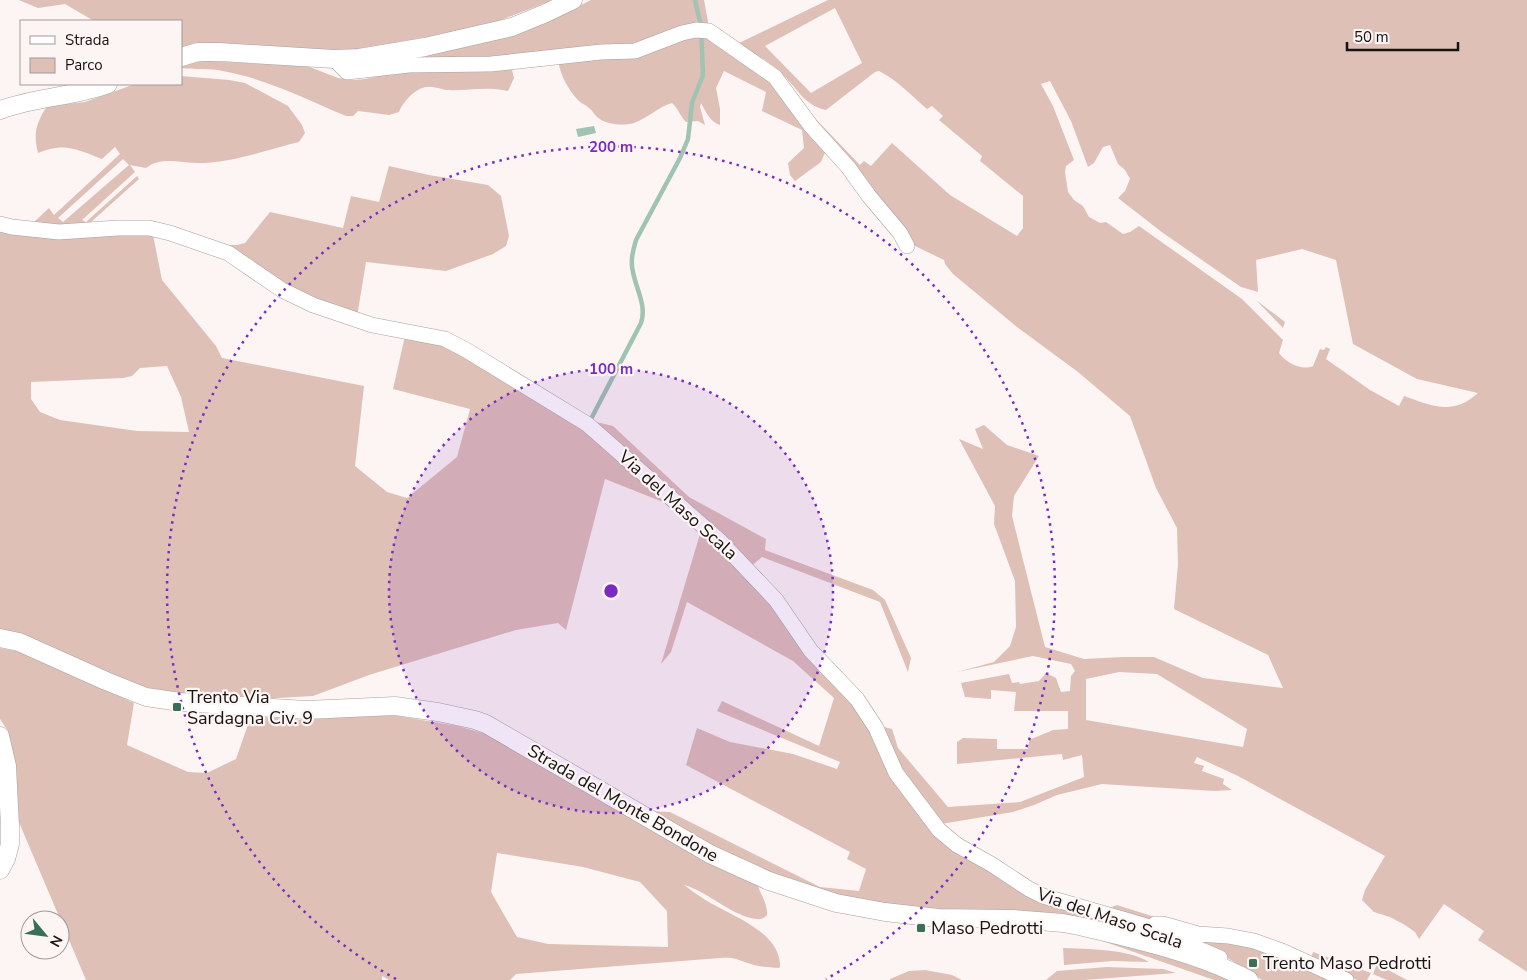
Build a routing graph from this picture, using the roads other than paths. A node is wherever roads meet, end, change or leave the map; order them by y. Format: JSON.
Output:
{"nodes":[{"id":1,"x":573,"y":0,"type":"edge"},
{"id":2,"x":182,"y":57,"type":"edge"},
{"id":3,"x":334,"y":59,"type":"junction"},
{"id":4,"x":106,"y":85,"type":"edge"},
{"id":5,"x":0,"y":110,"type":"edge"},
{"id":6,"x":0,"y":224,"type":"edge"},
{"id":7,"x":907,"y":246,"type":"dead end"},
{"id":8,"x":0,"y":638,"type":"edge"},
{"id":9,"x":0,"y":736,"type":"edge"},
{"id":10,"x":0,"y":870,"type":"edge"},
{"id":11,"x":1143,"y":925,"type":"junction"},
{"id":12,"x":1242,"y":977,"type":"edge"},
{"id":13,"x":1346,"y":980,"type":"edge"}],
"edges":[{"from":1,"to":3,"type":"street"},
{"from":2,"to":3,"type":"street"},
{"from":3,"to":7,"type":"street"},
{"from":4,"to":5,"type":"street"},
{"from":6,"to":11,"type":"street","name":"Via del Maso Scala"},
{"from":8,"to":12,"type":"street","name":"Strada del Monte Bondone"},
{"from":9,"to":10,"type":"street"},
{"from":11,"to":12,"type":"street","name":"Via del Maso Scala"},
{"from":11,"to":13,"type":"street"}]}
